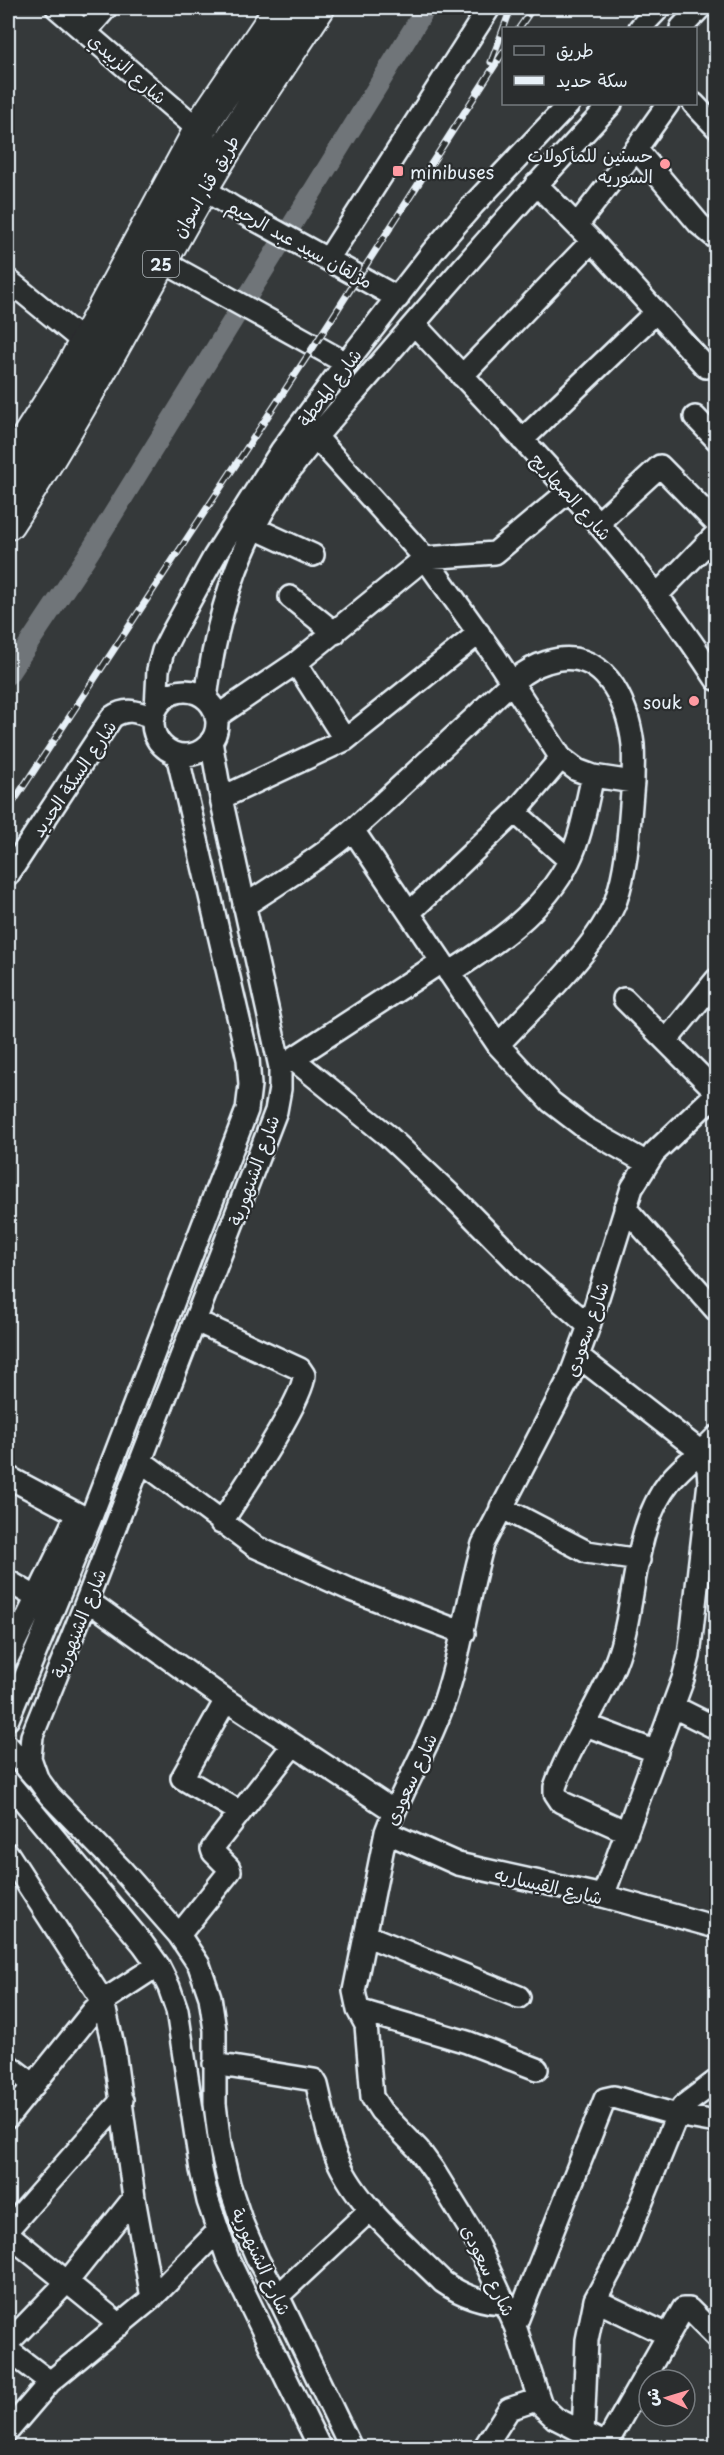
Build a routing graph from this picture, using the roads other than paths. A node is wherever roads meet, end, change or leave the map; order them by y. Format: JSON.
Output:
{"nodes":[{"id":1,"x":57,"y":8,"type":"edge"},
{"id":2,"x":106,"y":8,"type":"edge"},
{"id":3,"x":318,"y":8,"type":"edge"},
{"id":4,"x":489,"y":8,"type":"edge"},
{"id":5,"x":659,"y":8,"type":"edge"},
{"id":6,"x":700,"y":8,"type":"edge"},
{"id":7,"x":272,"y":11,"type":"edge"},
{"id":8,"x":641,"y":27,"type":"edge"},
{"id":9,"x":682,"y":27,"type":"edge"},
{"id":10,"x":86,"y":31,"type":"junction"},
{"id":11,"x":568,"y":105,"type":"edge"},
{"id":12,"x":611,"y":105,"type":"edge"},
{"id":13,"x":667,"y":105,"type":"edge"},
{"id":14,"x":695,"y":105,"type":"edge"},
{"id":15,"x":717,"y":127,"type":"edge"},
{"id":16,"x":199,"y":130,"type":"junction"},
{"id":17,"x":636,"y":149,"type":"junction"},
{"id":18,"x":536,"y":184,"type":"junction"},
{"id":19,"x":202,"y":188,"type":"junction"},
{"id":20,"x":577,"y":225,"type":"junction"},
{"id":21,"x":717,"y":238,"type":"edge"},
{"id":22,"x":592,"y":241,"type":"junction"},
{"id":23,"x":328,"y":259,"type":"junction"},
{"id":24,"x":162,"y":261,"type":"junction"},
{"id":25,"x":8,"y":280,"type":"edge"},
{"id":26,"x":398,"y":298,"type":"junction"},
{"id":27,"x":655,"y":313,"type":"junction"},
{"id":28,"x":414,"y":324,"type":"junction"},
{"id":29,"x":85,"y":344,"type":"junction"},
{"id":30,"x":346,"y":363,"type":"junction"},
{"id":31,"x":706,"y":367,"type":"dead end"},
{"id":32,"x":462,"y":376,"type":"junction"},
{"id":33,"x":695,"y":417,"type":"dead end"},
{"id":34,"x":316,"y":437,"type":"junction"},
{"id":35,"x":717,"y":439,"type":"edge"},
{"id":36,"x":522,"y":440,"type":"junction"},
{"id":37,"x":8,"y":469,"type":"edge"},
{"id":38,"x":569,"y":491,"type":"junction"},
{"id":39,"x":8,"y":523,"type":"edge"},
{"id":40,"x":598,"y":523,"type":"junction"},
{"id":41,"x":717,"y":523,"type":"edge"},
{"id":42,"x":254,"y":528,"type":"junction"},
{"id":43,"x":717,"y":534,"type":"edge"},
{"id":44,"x":313,"y":555,"type":"dead end"},
{"id":45,"x":425,"y":558,"type":"junction"},
{"id":46,"x":657,"y":595,"type":"junction"},
{"id":47,"x":290,"y":597,"type":"dead end"},
{"id":48,"x":335,"y":633,"type":"junction"},
{"id":49,"x":479,"y":633,"type":"junction"},
{"id":50,"x":296,"y":663,"type":"junction"},
{"id":51,"x":717,"y":679,"type":"edge"},
{"id":52,"x":512,"y":683,"type":"junction"},
{"id":53,"x":211,"y":708,"type":"junction"},
{"id":54,"x":155,"y":713,"type":"junction"},
{"id":55,"x":345,"y":740,"type":"junction"},
{"id":56,"x":211,"y":741,"type":"junction"},
{"id":57,"x":177,"y":754,"type":"junction"},
{"id":58,"x":561,"y":758,"type":"junction"},
{"id":59,"x":593,"y":776,"type":"junction"},
{"id":60,"x":633,"y":782,"type":"junction"},
{"id":61,"x":221,"y":798,"type":"junction"},
{"id":62,"x":515,"y":812,"type":"junction"},
{"id":63,"x":353,"y":830,"type":"junction"},
{"id":64,"x":569,"y":860,"type":"junction"},
{"id":65,"x":8,"y":875,"type":"edge"},
{"id":66,"x":244,"y":906,"type":"junction"},
{"id":67,"x":409,"y":913,"type":"junction"},
{"id":68,"x":445,"y":968,"type":"junction"},
{"id":69,"x":714,"y":990,"type":"edge"},
{"id":70,"x":624,"y":999,"type":"dead end"},
{"id":71,"x":666,"y":1041,"type":"junction"},
{"id":72,"x":498,"y":1045,"type":"junction"},
{"id":73,"x":286,"y":1063,"type":"junction"},
{"id":74,"x":717,"y":1092,"type":"edge"},
{"id":75,"x":647,"y":1163,"type":"junction"},
{"id":76,"x":625,"y":1208,"type":"junction"},
{"id":77,"x":717,"y":1310,"type":"edge"},
{"id":78,"x":196,"y":1321,"type":"junction"},
{"id":79,"x":589,"y":1326,"type":"junction"},
{"id":80,"x":578,"y":1356,"type":"junction"},
{"id":81,"x":709,"y":1445,"type":"edge"},
{"id":82,"x":141,"y":1461,"type":"junction"},
{"id":83,"x":8,"y":1477,"type":"edge"},
{"id":84,"x":501,"y":1507,"type":"junction"},
{"id":85,"x":712,"y":1510,"type":"edge"},
{"id":86,"x":84,"y":1517,"type":"junction"},
{"id":87,"x":221,"y":1523,"type":"junction"},
{"id":88,"x":639,"y":1560,"type":"junction"},
{"id":89,"x":8,"y":1581,"type":"edge"},
{"id":90,"x":87,"y":1600,"type":"junction"},
{"id":91,"x":46,"y":1603,"type":"junction"},
{"id":92,"x":464,"y":1634,"type":"junction"},
{"id":93,"x":8,"y":1657,"type":"edge"},
{"id":94,"x":226,"y":1700,"type":"junction"},
{"id":95,"x":674,"y":1707,"type":"junction"},
{"id":96,"x":8,"y":1719,"type":"edge"},
{"id":97,"x":586,"y":1725,"type":"junction"},
{"id":98,"x":717,"y":1728,"type":"edge"},
{"id":99,"x":293,"y":1745,"type":"junction"},
{"id":100,"x":8,"y":1746,"type":"edge"},
{"id":101,"x":657,"y":1752,"type":"junction"},
{"id":102,"x":8,"y":1777,"type":"edge"},
{"id":103,"x":37,"y":1778,"type":"junction"},
{"id":104,"x":8,"y":1782,"type":"edge"},
{"id":105,"x":394,"y":1811,"type":"junction"},
{"id":106,"x":240,"y":1812,"type":"junction"},
{"id":107,"x":386,"y":1832,"type":"junction"},
{"id":108,"x":627,"y":1832,"type":"junction"},
{"id":109,"x":8,"y":1854,"type":"edge"},
{"id":110,"x":603,"y":1896,"type":"junction"},
{"id":111,"x":717,"y":1927,"type":"edge"},
{"id":112,"x":179,"y":1935,"type":"junction"},
{"id":113,"x":365,"y":1935,"type":"junction"},
{"id":114,"x":158,"y":1965,"type":"junction"},
{"id":115,"x":519,"y":1997,"type":"dead end"},
{"id":116,"x":103,"y":2001,"type":"junction"},
{"id":117,"x":358,"y":2010,"type":"junction"},
{"id":118,"x":214,"y":2064,"type":"junction"},
{"id":119,"x":8,"y":2065,"type":"edge"},
{"id":120,"x":537,"y":2069,"type":"dead end"},
{"id":121,"x":717,"y":2081,"type":"edge"},
{"id":122,"x":34,"y":2085,"type":"junction"},
{"id":123,"x":122,"y":2100,"type":"junction"},
{"id":124,"x":676,"y":2115,"type":"junction"},
{"id":125,"x":8,"y":2117,"type":"edge"},
{"id":126,"x":717,"y":2122,"type":"edge"},
{"id":127,"x":134,"y":2198,"type":"junction"},
{"id":128,"x":371,"y":2209,"type":"junction"},
{"id":129,"x":8,"y":2229,"type":"edge"},
{"id":130,"x":218,"y":2231,"type":"junction"},
{"id":131,"x":8,"y":2234,"type":"edge"},
{"id":132,"x":67,"y":2282,"type":"junction"},
{"id":133,"x":278,"y":2296,"type":"junction"},
{"id":134,"x":152,"y":2298,"type":"junction"},
{"id":135,"x":595,"y":2301,"type":"junction"},
{"id":136,"x":506,"y":2303,"type":"junction"},
{"id":137,"x":120,"y":2325,"type":"junction"},
{"id":138,"x":516,"y":2326,"type":"junction"},
{"id":139,"x":668,"y":2335,"type":"junction"},
{"id":140,"x":717,"y":2336,"type":"edge"},
{"id":141,"x":8,"y":2343,"type":"edge"},
{"id":142,"x":8,"y":2350,"type":"edge"},
{"id":143,"x":50,"y":2382,"type":"junction"},
{"id":144,"x":539,"y":2399,"type":"junction"},
{"id":145,"x":15,"y":2409,"type":"edge"},
{"id":146,"x":8,"y":2431,"type":"edge"},
{"id":147,"x":583,"y":2433,"type":"junction"},
{"id":148,"x":605,"y":2446,"type":"edge"},
{"id":149,"x":320,"y":2448,"type":"edge"},
{"id":150,"x":351,"y":2448,"type":"edge"},
{"id":151,"x":484,"y":2448,"type":"edge"}],
"edges":[{"from":1,"to":10,"type":"street","name":"شارع الزبيدي"},
{"from":2,"to":10,"type":"street"},
{"from":3,"to":19,"type":"highway","name":"طريق قنا, اسوان","number":"25"},
{"from":4,"to":23,"type":"street"},
{"from":5,"to":8,"type":"street"},
{"from":6,"to":9,"type":"street"},
{"from":7,"to":16,"type":"highway","name":"طريق قنا, اسوان","number":"25"},
{"from":10,"to":16,"type":"street","name":"شارع الزبيدي"},
{"from":11,"to":26,"type":"street","name":"شارع المحطة"},
{"from":12,"to":18,"type":"street","name":"شارع المحطة"},
{"from":13,"to":17,"type":"street"},
{"from":14,"to":15,"type":"street"},
{"from":16,"to":29,"type":"highway","name":"طريق قنا, اسوان","number":"25"},
{"from":17,"to":20,"type":"street"},
{"from":17,"to":21,"type":"street"},
{"from":18,"to":20,"type":"street"},
{"from":18,"to":28,"type":"street","name":"شارع المحطة"},
{"from":19,"to":23,"type":"street","name":"مزلقان سيد عبد الرحيم"},
{"from":19,"to":24,"type":"highway","name":"طريق قنا, اسوان","number":"25"},
{"from":20,"to":22,"type":"street"},
{"from":22,"to":27,"type":"street"},
{"from":22,"to":32,"type":"street"},
{"from":23,"to":26,"type":"street","name":"مزلقان سيد عبد الرحيم"},
{"from":24,"to":30,"type":"street"},
{"from":24,"to":39,"type":"highway","name":"طريق قنا, اسوان","number":"25"},
{"from":25,"to":29,"type":"street"},
{"from":26,"to":30,"type":"street","name":"شارع المحطة"},
{"from":27,"to":31,"type":"street"},
{"from":27,"to":36,"type":"street"},
{"from":28,"to":32,"type":"street","name":"شارع الصهاريج"},
{"from":28,"to":34,"type":"street","name":"شارع المحطة"},
{"from":29,"to":37,"type":"highway","name":"طريق قنا, اسوان","number":"25"},
{"from":30,"to":54,"type":"street","name":"شارع المحطة"},
{"from":32,"to":36,"type":"street","name":"شارع الصهاريج"},
{"from":33,"to":35,"type":"street"},
{"from":34,"to":42,"type":"street","name":"شارع المحطة"},
{"from":34,"to":45,"type":"street"},
{"from":36,"to":38,"type":"street","name":"شارع الصهاريج"},
{"from":38,"to":40,"type":"street","name":"شارع الصهاريج"},
{"from":38,"to":45,"type":"street"},
{"from":40,"to":41,"type":"street"},
{"from":40,"to":46,"type":"street","name":"شارع الصهاريج"},
{"from":42,"to":44,"type":"street"},
{"from":42,"to":53,"type":"street","name":"شارع المحطة"},
{"from":43,"to":46,"type":"street"},
{"from":45,"to":48,"type":"street"},
{"from":45,"to":49,"type":"street"},
{"from":46,"to":51,"type":"street","name":"شارع الصهاريج"},
{"from":47,"to":48,"type":"street"},
{"from":48,"to":50,"type":"street"},
{"from":49,"to":52,"type":"street"},
{"from":49,"to":55,"type":"street"},
{"from":50,"to":53,"type":"street"},
{"from":50,"to":55,"type":"street"},
{"from":52,"to":58,"type":"street"},
{"from":52,"to":60,"type":"street"},
{"from":52,"to":63,"type":"street"},
{"from":53,"to":54,"type":"street"},
{"from":53,"to":56,"type":"street"},
{"from":54,"to":57,"type":"street"},
{"from":54,"to":65,"type":"street","name":"شارع السكة الحديد"},
{"from":55,"to":61,"type":"street"},
{"from":56,"to":57,"type":"street"},
{"from":56,"to":61,"type":"street","name":"شارع الشنهورية"},
{"from":57,"to":86,"type":"street","name":"شارع الشنهورية"},
{"from":58,"to":59,"type":"street"},
{"from":58,"to":62,"type":"street"},
{"from":59,"to":60,"type":"street"},
{"from":59,"to":64,"type":"street"},
{"from":60,"to":72,"type":"street"},
{"from":61,"to":66,"type":"street","name":"شارع الشنهورية"},
{"from":62,"to":64,"type":"street"},
{"from":62,"to":67,"type":"street"},
{"from":63,"to":66,"type":"street"},
{"from":63,"to":67,"type":"street"},
{"from":64,"to":68,"type":"street"},
{"from":66,"to":73,"type":"street","name":"شارع الشنهورية"},
{"from":67,"to":68,"type":"street"},
{"from":68,"to":72,"type":"street"},
{"from":68,"to":73,"type":"street"},
{"from":69,"to":71,"type":"street"},
{"from":70,"to":71,"type":"street"},
{"from":71,"to":74,"type":"street"},
{"from":72,"to":75,"type":"street"},
{"from":73,"to":78,"type":"street","name":"شارع الشنهورية"},
{"from":73,"to":79,"type":"street"},
{"from":74,"to":75,"type":"street","name":"شارع سعودى"},
{"from":75,"to":76,"type":"street","name":"شارع سعودى"},
{"from":76,"to":77,"type":"street"},
{"from":76,"to":79,"type":"street","name":"شارع سعودى"},
{"from":78,"to":82,"type":"street","name":"شارع الشنهورية"},
{"from":78,"to":87,"type":"street"},
{"from":79,"to":80,"type":"street","name":"شارع سعودى"},
{"from":80,"to":81,"type":"street"},
{"from":80,"to":84,"type":"street","name":"شارع سعودى"},
{"from":81,"to":85,"type":"street"},
{"from":81,"to":88,"type":"street"},
{"from":82,"to":87,"type":"street"},
{"from":82,"to":90,"type":"street","name":"شارع الشنهورية"},
{"from":83,"to":86,"type":"street"},
{"from":84,"to":88,"type":"street"},
{"from":84,"to":92,"type":"street","name":"شارع سعودى"},
{"from":85,"to":95,"type":"street"},
{"from":86,"to":91,"type":"street","name":"شارع الشنهورية"},
{"from":87,"to":92,"type":"street"},
{"from":88,"to":97,"type":"street"},
{"from":89,"to":91,"type":"street"},
{"from":90,"to":94,"type":"street"},
{"from":90,"to":103,"type":"street","name":"شارع الشنهورية"},
{"from":91,"to":93,"type":"street"},
{"from":91,"to":96,"type":"street","name":"شارع الشنهورية"},
{"from":92,"to":105,"type":"street","name":"شارع سعودى"},
{"from":94,"to":99,"type":"street"},
{"from":94,"to":106,"type":"street"},
{"from":95,"to":98,"type":"street"},
{"from":95,"to":101,"type":"street"},
{"from":97,"to":101,"type":"street"},
{"from":97,"to":108,"type":"street"},
{"from":99,"to":105,"type":"street"},
{"from":99,"to":106,"type":"street"},
{"from":100,"to":103,"type":"street"},
{"from":101,"to":108,"type":"street"},
{"from":102,"to":103,"type":"street"},
{"from":103,"to":112,"type":"street","name":"شارع الشنهورية"},
{"from":104,"to":114,"type":"street","name":"شارع الشنهورية"},
{"from":105,"to":107,"type":"street","name":"شارع سعودى"},
{"from":106,"to":112,"type":"street"},
{"from":107,"to":110,"type":"street","name":"شارع القيساريه"},
{"from":107,"to":113,"type":"street","name":"شارع سعودى"},
{"from":108,"to":110,"type":"street"},
{"from":109,"to":116,"type":"street"},
{"from":110,"to":111,"type":"street","name":"شارع القيساريه"},
{"from":112,"to":118,"type":"street","name":"شارع الشنهورية"},
{"from":113,"to":115,"type":"street"},
{"from":113,"to":117,"type":"street","name":"شارع سعودى"},
{"from":114,"to":116,"type":"street"},
{"from":114,"to":130,"type":"street","name":"شارع الشنهورية"},
{"from":116,"to":122,"type":"street"},
{"from":116,"to":123,"type":"street"},
{"from":117,"to":120,"type":"street"},
{"from":117,"to":136,"type":"street","name":"شارع سعودى"},
{"from":118,"to":128,"type":"street"},
{"from":118,"to":133,"type":"street","name":"شارع الشنهورية"},
{"from":119,"to":122,"type":"street"},
{"from":121,"to":124,"type":"street"},
{"from":122,"to":125,"type":"street"},
{"from":123,"to":127,"type":"street"},
{"from":123,"to":129,"type":"street"},
{"from":124,"to":126,"type":"street"},
{"from":124,"to":135,"type":"street"},
{"from":124,"to":138,"type":"street"},
{"from":127,"to":132,"type":"street"},
{"from":127,"to":134,"type":"street"},
{"from":128,"to":133,"type":"street"},
{"from":128,"to":136,"type":"street"},
{"from":130,"to":134,"type":"street"},
{"from":130,"to":149,"type":"street","name":"شارع الشنهورية"},
{"from":131,"to":132,"type":"street"},
{"from":132,"to":137,"type":"street"},
{"from":132,"to":141,"type":"street"},
{"from":133,"to":150,"type":"street","name":"شارع الشنهورية"},
{"from":134,"to":137,"type":"street"},
{"from":135,"to":139,"type":"street"},
{"from":135,"to":147,"type":"street"},
{"from":136,"to":138,"type":"street","name":"شارع سعودى"},
{"from":137,"to":143,"type":"street"},
{"from":138,"to":144,"type":"street","name":"شارع سعودى"},
{"from":139,"to":140,"type":"street"},
{"from":139,"to":148,"type":"street"},
{"from":142,"to":143,"type":"street"},
{"from":143,"to":145,"type":"street"},
{"from":144,"to":147,"type":"street","name":"شارع سعودى"},
{"from":144,"to":151,"type":"street"},
{"from":145,"to":146,"type":"street"},
{"from":147,"to":148,"type":"street","name":"شارع سعودى"}]}
